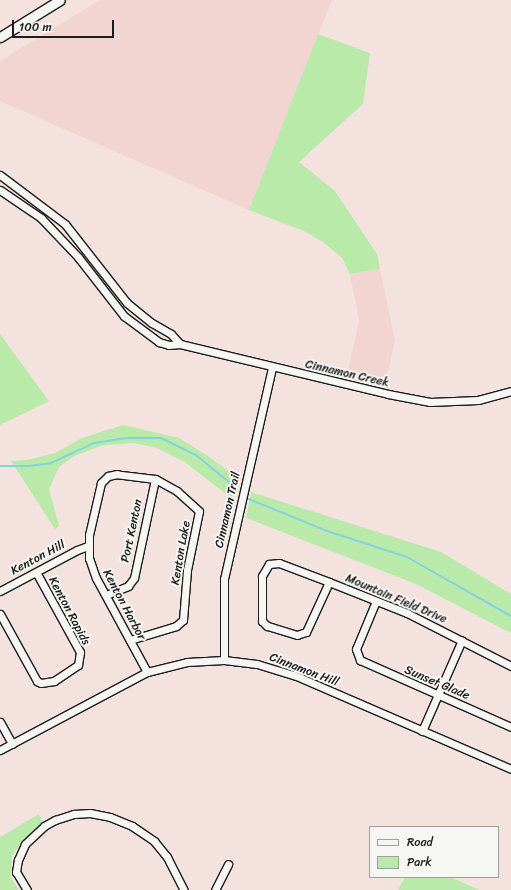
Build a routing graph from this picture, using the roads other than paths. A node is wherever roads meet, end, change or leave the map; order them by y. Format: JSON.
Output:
{"nodes":[{"id":1,"x":60,"y":0,"type":"edge"},
{"id":2,"x":0,"y":37,"type":"edge"},
{"id":3,"x":0,"y":175,"type":"edge"},
{"id":4,"x":0,"y":190,"type":"edge"},
{"id":5,"x":152,"y":323,"type":"junction"},
{"id":6,"x":145,"y":333,"type":"junction"},
{"id":7,"x":180,"y":344,"type":"junction"},
{"id":8,"x":272,"y":367,"type":"junction"},
{"id":9,"x":511,"y":391,"type":"edge"},
{"id":10,"x":155,"y":479,"type":"junction"},
{"id":11,"x":88,"y":546,"type":"junction"},
{"id":12,"x":36,"y":572,"type":"junction"},
{"id":13,"x":329,"y":582,"type":"junction"},
{"id":14,"x":0,"y":591,"type":"edge"},
{"id":15,"x":106,"y":595,"type":"junction"},
{"id":16,"x":376,"y":601,"type":"junction"},
{"id":17,"x":0,"y":614,"type":"edge"},
{"id":18,"x":130,"y":640,"type":"junction"},
{"id":19,"x":462,"y":640,"type":"junction"},
{"id":20,"x":224,"y":660,"type":"junction"},
{"id":21,"x":511,"y":666,"type":"edge"},
{"id":22,"x":147,"y":672,"type":"junction"},
{"id":23,"x":438,"y":696,"type":"junction"},
{"id":24,"x":0,"y":722,"type":"edge"},
{"id":25,"x":511,"y":727,"type":"edge"},
{"id":26,"x":422,"y":731,"type":"junction"},
{"id":27,"x":12,"y":744,"type":"junction"},
{"id":28,"x":0,"y":750,"type":"edge"},
{"id":29,"x":511,"y":769,"type":"edge"},
{"id":30,"x":228,"y":864,"type":"dead end"},
{"id":31,"x":27,"y":890,"type":"edge"},
{"id":32,"x":184,"y":890,"type":"edge"},
{"id":33,"x":215,"y":890,"type":"edge"}],
"edges":[{"from":1,"to":2,"type":"main road"},
{"from":3,"to":5,"type":"street","name":"Cinnamon Creek"},
{"from":4,"to":6,"type":"street","name":"Cinnamon Creek"},
{"from":5,"to":6,"type":"street"},
{"from":5,"to":7,"type":"street","name":"Cinnamon Creek"},
{"from":6,"to":7,"type":"street","name":"Cinnamon Creek"},
{"from":7,"to":8,"type":"street","name":"Cinnamon Creek"},
{"from":8,"to":9,"type":"street","name":"Cinnamon Creek"},
{"from":8,"to":20,"type":"street","name":"Cinnamon Trail"},
{"from":10,"to":11,"type":"street","name":"Kenton Harbor"},
{"from":10,"to":15,"type":"street","name":"Port Kenton"},
{"from":10,"to":18,"type":"street","name":"Kenton Lake"},
{"from":11,"to":12,"type":"street","name":"Kenton Hill"},
{"from":11,"to":15,"type":"street","name":"Kenton Harbor"},
{"from":12,"to":14,"type":"street","name":"Kenton Hill"},
{"from":12,"to":17,"type":"street","name":"Kenton Rapids"},
{"from":13,"to":13,"type":"street","name":"Mountain Field Drive"},
{"from":13,"to":16,"type":"street","name":"Mountain Field Drive"},
{"from":15,"to":18,"type":"street","name":"Kenton Harbor"},
{"from":16,"to":19,"type":"street","name":"Mountain Field Drive"},
{"from":16,"to":23,"type":"street","name":"Sunset Glade"},
{"from":18,"to":22,"type":"street","name":"Kenton Harbor"},
{"from":19,"to":21,"type":"street","name":"Mountain Field Drive"},
{"from":19,"to":23,"type":"street"},
{"from":20,"to":22,"type":"street","name":"Cinnamon Hill"},
{"from":20,"to":26,"type":"street","name":"Cinnamon Hill"},
{"from":22,"to":27,"type":"street","name":"Cinnamon Hill"},
{"from":23,"to":25,"type":"street","name":"Sunset Glade"},
{"from":23,"to":26,"type":"street"},
{"from":24,"to":27,"type":"street"},
{"from":26,"to":29,"type":"street","name":"Cinnamon Hill"},
{"from":27,"to":28,"type":"street","name":"Cinnamon Hill"},
{"from":30,"to":33,"type":"street"},
{"from":31,"to":32,"type":"street"}]}
